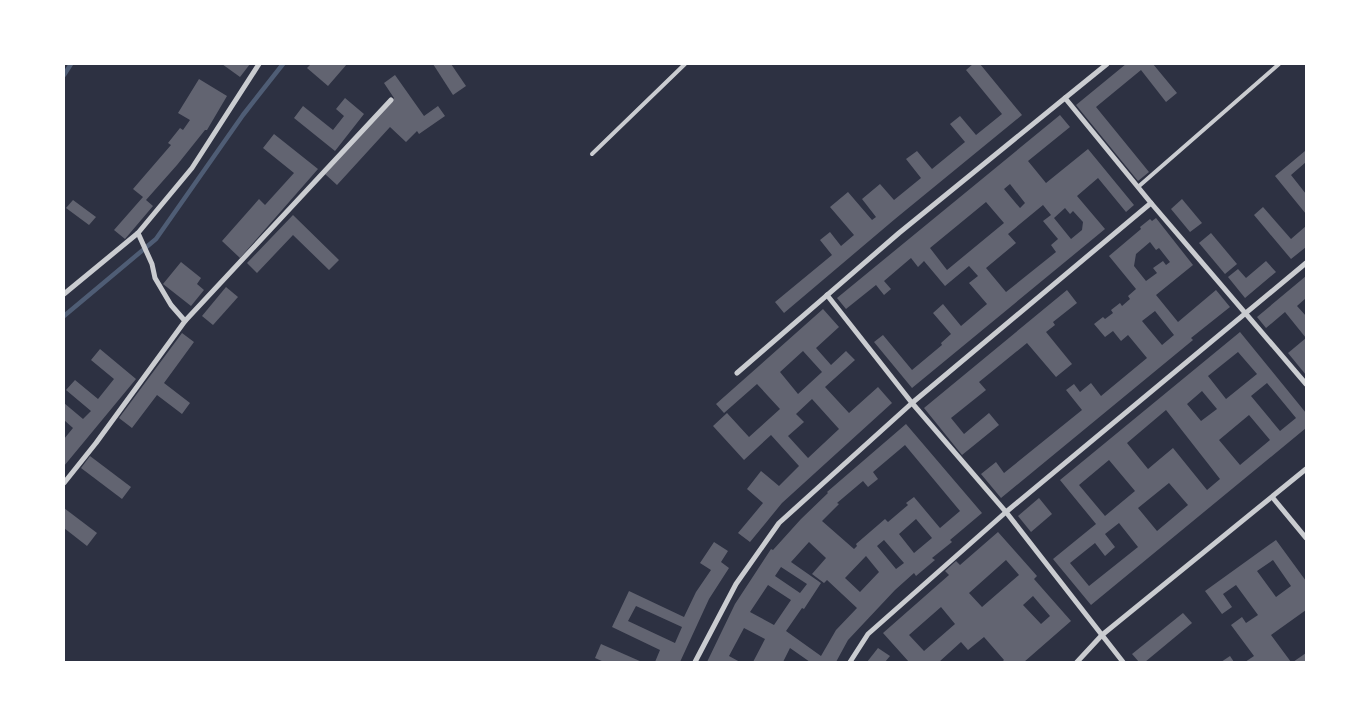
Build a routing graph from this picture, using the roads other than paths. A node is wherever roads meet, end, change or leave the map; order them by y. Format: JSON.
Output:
{"nodes":[{"id":1,"x":259,"y":64,"type":"edge"},
{"id":2,"x":685,"y":64,"type":"edge"},
{"id":3,"x":1107,"y":64,"type":"edge"},
{"id":4,"x":1279,"y":64,"type":"edge"},
{"id":5,"x":1064,"y":98,"type":"junction"},
{"id":6,"x":391,"y":100,"type":"dead end"},
{"id":7,"x":592,"y":154,"type":"dead end"},
{"id":8,"x":1138,"y":188,"type":"junction"},
{"id":9,"x":1151,"y":204,"type":"junction"},
{"id":10,"x":138,"y":233,"type":"junction"},
{"id":11,"x":1306,"y":263,"type":"edge"},
{"id":12,"x":64,"y":294,"type":"edge"},
{"id":13,"x":827,"y":295,"type":"junction"},
{"id":14,"x":1245,"y":313,"type":"junction"},
{"id":15,"x":185,"y":321,"type":"junction"},
{"id":16,"x":737,"y":374,"type":"dead end"},
{"id":17,"x":1306,"y":384,"type":"edge"},
{"id":18,"x":912,"y":403,"type":"junction"},
{"id":19,"x":1306,"y":469,"type":"edge"},
{"id":20,"x":64,"y":483,"type":"edge"},
{"id":21,"x":1273,"y":498,"type":"junction"},
{"id":22,"x":1006,"y":512,"type":"junction"},
{"id":23,"x":1306,"y":538,"type":"edge"},
{"id":24,"x":1102,"y":635,"type":"junction"},
{"id":25,"x":695,"y":662,"type":"edge"},
{"id":26,"x":850,"y":662,"type":"edge"},
{"id":27,"x":1077,"y":662,"type":"edge"},
{"id":28,"x":1123,"y":662,"type":"edge"}],
"edges":[{"from":1,"to":10,"type":"street"},
{"from":2,"to":7,"type":"lane"},
{"from":3,"to":5,"type":"street"},
{"from":4,"to":8,"type":"lane"},
{"from":5,"to":8,"type":"street"},
{"from":5,"to":13,"type":"street"},
{"from":6,"to":15,"type":"street"},
{"from":8,"to":9,"type":"street"},
{"from":9,"to":14,"type":"street"},
{"from":9,"to":18,"type":"street"},
{"from":10,"to":12,"type":"street"},
{"from":10,"to":15,"type":"street"},
{"from":11,"to":14,"type":"street"},
{"from":13,"to":16,"type":"street"},
{"from":13,"to":18,"type":"street"},
{"from":14,"to":17,"type":"street"},
{"from":14,"to":22,"type":"street"},
{"from":15,"to":20,"type":"street"},
{"from":18,"to":22,"type":"street"},
{"from":18,"to":25,"type":"street"},
{"from":19,"to":21,"type":"street"},
{"from":21,"to":23,"type":"street"},
{"from":21,"to":24,"type":"street"},
{"from":22,"to":24,"type":"street"},
{"from":22,"to":26,"type":"street"},
{"from":24,"to":27,"type":"street"},
{"from":24,"to":28,"type":"street"}]}
